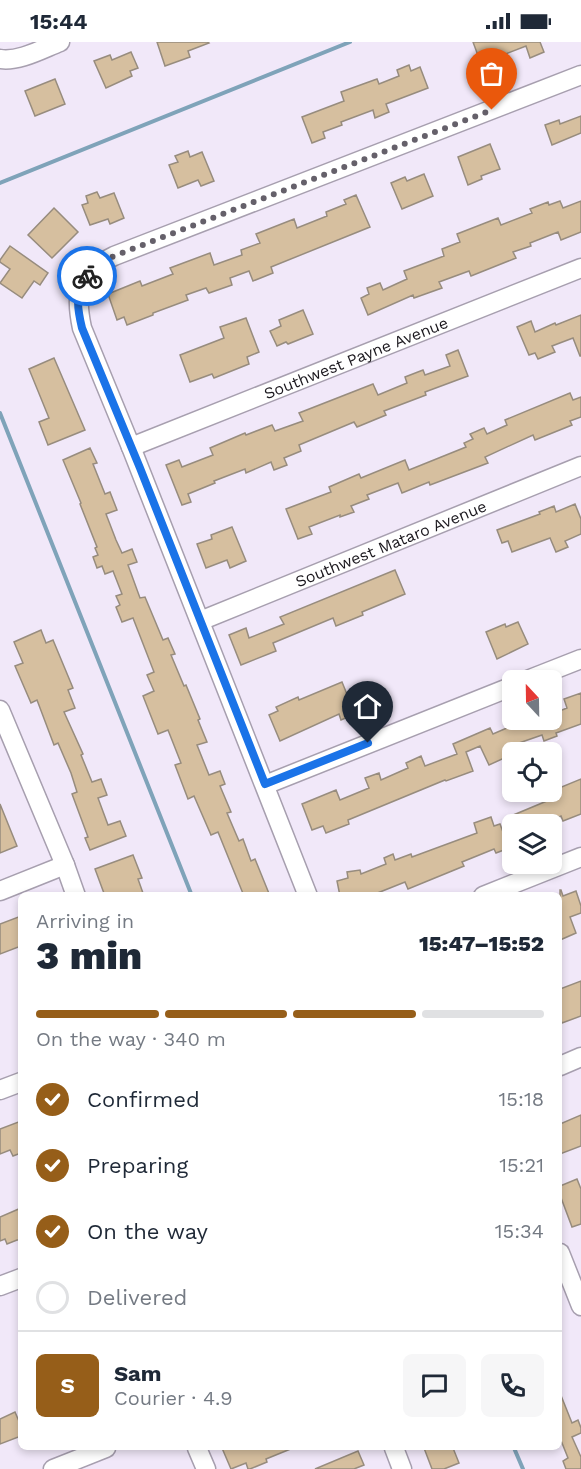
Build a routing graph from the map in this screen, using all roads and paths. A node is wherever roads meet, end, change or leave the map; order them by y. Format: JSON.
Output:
{"nodes":[{"id":1,"x":60,"y":42,"type":"edge"},
{"id":2,"x":0,"y":59,"type":"edge"},
{"id":3,"x":581,"y":75,"type":"edge"},
{"id":4,"x":581,"y":268,"type":"edge"},
{"id":5,"x":131,"y":447,"type":"junction"},
{"id":6,"x":581,"y":466,"type":"edge"},
{"id":7,"x":200,"y":621,"type":"junction"},
{"id":8,"x":581,"y":659,"type":"edge"},
{"id":9,"x":553,"y":670,"type":"edge"},
{"id":10,"x":502,"y":690,"type":"edge"},
{"id":11,"x":0,"y":710,"type":"edge"},
{"id":12,"x":265,"y":784,"type":"junction"},
{"id":13,"x":581,"y":857,"type":"edge"},
{"id":14,"x":66,"y":865,"type":"junction"},
{"id":15,"x":0,"y":891,"type":"edge"},
{"id":16,"x":75,"y":892,"type":"edge"},
{"id":17,"x":306,"y":892,"type":"edge"},
{"id":18,"x":493,"y":892,"type":"edge"},
{"id":19,"x":581,"y":1057,"type":"edge"},
{"id":20,"x":562,"y":1065,"type":"edge"},
{"id":21,"x":18,"y":1083,"type":"edge"},
{"id":22,"x":0,"y":1090,"type":"edge"},
{"id":23,"x":569,"y":1260,"type":"edge"},
{"id":24,"x":18,"y":1279,"type":"edge"},
{"id":25,"x":0,"y":1286,"type":"edge"},
{"id":26,"x":581,"y":1306,"type":"edge"},
{"id":27,"x":101,"y":1450,"type":"edge"},
{"id":28,"x":198,"y":1450,"type":"edge"},
{"id":29,"x":394,"y":1450,"type":"edge"},
{"id":30,"x":53,"y":1469,"type":"edge"},
{"id":31,"x":206,"y":1469,"type":"edge"},
{"id":32,"x":402,"y":1469,"type":"edge"}],
"edges":[{"from":1,"to":2,"type":"street"},
{"from":3,"to":5,"type":"street"},
{"from":4,"to":5,"type":"street","name":"Southwest Payne Avenue"},
{"from":5,"to":7,"type":"street"},
{"from":6,"to":7,"type":"street","name":"Southwest Mataro Avenue"},
{"from":7,"to":12,"type":"street"},
{"from":8,"to":9,"type":"street"},
{"from":10,"to":12,"type":"street"},
{"from":11,"to":14,"type":"street"},
{"from":12,"to":17,"type":"street"},
{"from":13,"to":18,"type":"street"},
{"from":14,"to":15,"type":"street"},
{"from":14,"to":16,"type":"street"},
{"from":19,"to":20,"type":"street"},
{"from":21,"to":22,"type":"street"},
{"from":23,"to":26,"type":"street"},
{"from":24,"to":25,"type":"street"},
{"from":27,"to":30,"type":"street"},
{"from":28,"to":31,"type":"street"},
{"from":29,"to":32,"type":"street"}]}
